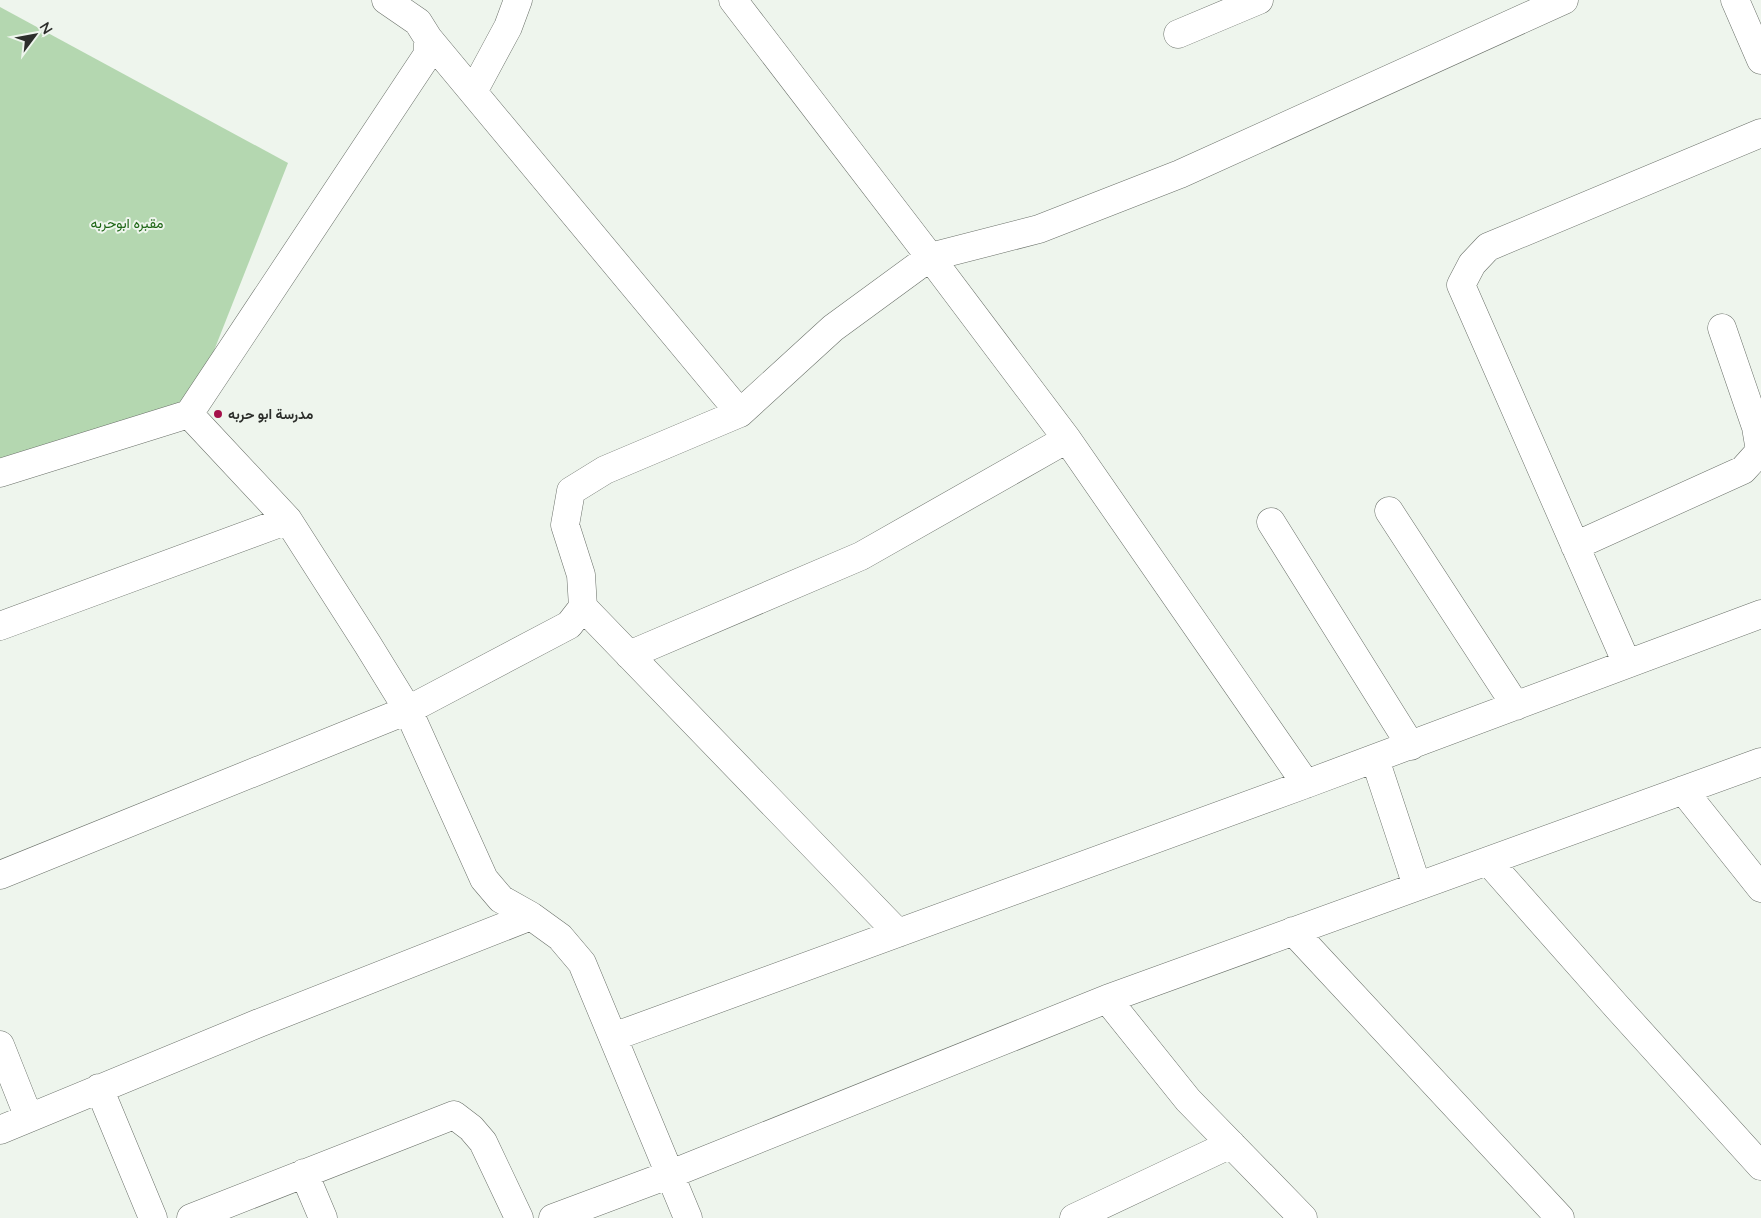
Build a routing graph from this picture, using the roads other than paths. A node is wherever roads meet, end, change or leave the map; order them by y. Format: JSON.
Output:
{"nodes":[{"id":1,"x":386,"y":0,"type":"edge"},
{"id":2,"x":518,"y":0,"type":"edge"},
{"id":3,"x":733,"y":0,"type":"edge"},
{"id":4,"x":1259,"y":0,"type":"edge"},
{"id":5,"x":1564,"y":0,"type":"edge"},
{"id":6,"x":1735,"y":0,"type":"edge"},
{"id":7,"x":1178,"y":34,"type":"dead end"},
{"id":8,"x":428,"y":38,"type":"junction"},
{"id":9,"x":1761,"y":60,"type":"edge"},
{"id":10,"x":473,"y":92,"type":"junction"},
{"id":11,"x":1761,"y":133,"type":"edge"},
{"id":12,"x":930,"y":257,"type":"junction"},
{"id":13,"x":1722,"y":328,"type":"dead end"},
{"id":14,"x":740,"y":413,"type":"junction"},
{"id":15,"x":188,"y":414,"type":"junction"},
{"id":16,"x":1067,"y":439,"type":"junction"},
{"id":17,"x":0,"y":473,"type":"edge"},
{"id":18,"x":1389,"y":511,"type":"dead end"},
{"id":19,"x":288,"y":520,"type":"junction"},
{"id":20,"x":1271,"y":522,"type":"dead end"},
{"id":21,"x":1575,"y":546,"type":"junction"},
{"id":22,"x":583,"y":607,"type":"junction"},
{"id":23,"x":1761,"y":614,"type":"edge"},
{"id":24,"x":0,"y":626,"type":"edge"},
{"id":25,"x":629,"y":655,"type":"junction"},
{"id":26,"x":1627,"y":664,"type":"junction"},
{"id":27,"x":1516,"y":706,"type":"junction"},
{"id":28,"x":408,"y":710,"type":"junction"},
{"id":29,"x":1411,"y":746,"type":"junction"},
{"id":30,"x":1375,"y":759,"type":"junction"},
{"id":31,"x":1761,"y":762,"type":"edge"},
{"id":32,"x":1306,"y":784,"type":"junction"},
{"id":33,"x":1683,"y":790,"type":"junction"},
{"id":34,"x":1488,"y":861,"type":"junction"},
{"id":35,"x":0,"y":875,"type":"edge"},
{"id":36,"x":1417,"y":886,"type":"junction"},
{"id":37,"x":1761,"y":888,"type":"edge"},
{"id":38,"x":531,"y":916,"type":"junction"},
{"id":39,"x":1293,"y":931,"type":"junction"},
{"id":40,"x":898,"y":933,"type":"junction"},
{"id":41,"x":1107,"y":999,"type":"junction"},
{"id":42,"x":613,"y":1037,"type":"junction"},
{"id":43,"x":0,"y":1045,"type":"edge"},
{"id":44,"x":99,"y":1088,"type":"junction"},
{"id":45,"x":29,"y":1118,"type":"junction"},
{"id":46,"x":0,"y":1130,"type":"edge"},
{"id":47,"x":1231,"y":1144,"type":"junction"},
{"id":48,"x":1761,"y":1166,"type":"edge"},
{"id":49,"x":304,"y":1174,"type":"junction"},
{"id":50,"x":671,"y":1174,"type":"junction"},
{"id":51,"x":153,"y":1218,"type":"edge"},
{"id":52,"x":191,"y":1218,"type":"edge"},
{"id":53,"x":323,"y":1218,"type":"edge"},
{"id":54,"x":520,"y":1218,"type":"edge"},
{"id":55,"x":553,"y":1218,"type":"edge"},
{"id":56,"x":688,"y":1218,"type":"edge"},
{"id":57,"x":1074,"y":1218,"type":"edge"},
{"id":58,"x":1303,"y":1218,"type":"edge"},
{"id":59,"x":1560,"y":1218,"type":"edge"}],
"edges":[{"from":1,"to":8,"type":"street"},
{"from":2,"to":10,"type":"street"},
{"from":3,"to":12,"type":"street"},
{"from":4,"to":7,"type":"street"},
{"from":5,"to":12,"type":"street"},
{"from":6,"to":9,"type":"street"},
{"from":8,"to":10,"type":"street"},
{"from":8,"to":15,"type":"street"},
{"from":10,"to":14,"type":"street"},
{"from":11,"to":21,"type":"street"},
{"from":12,"to":14,"type":"street"},
{"from":12,"to":16,"type":"street"},
{"from":13,"to":21,"type":"street"},
{"from":14,"to":22,"type":"street"},
{"from":15,"to":17,"type":"street"},
{"from":15,"to":19,"type":"street"},
{"from":16,"to":25,"type":"street"},
{"from":16,"to":32,"type":"street"},
{"from":18,"to":27,"type":"street"},
{"from":19,"to":24,"type":"street"},
{"from":19,"to":28,"type":"street"},
{"from":20,"to":29,"type":"street"},
{"from":21,"to":26,"type":"street"},
{"from":22,"to":25,"type":"street"},
{"from":22,"to":28,"type":"street"},
{"from":23,"to":26,"type":"street"},
{"from":25,"to":40,"type":"street"},
{"from":26,"to":27,"type":"street"},
{"from":27,"to":29,"type":"street"},
{"from":28,"to":35,"type":"street"},
{"from":28,"to":38,"type":"street"},
{"from":29,"to":30,"type":"street"},
{"from":30,"to":32,"type":"street"},
{"from":30,"to":36,"type":"street"},
{"from":31,"to":33,"type":"street"},
{"from":32,"to":40,"type":"street"},
{"from":33,"to":34,"type":"street"},
{"from":33,"to":37,"type":"street"},
{"from":34,"to":36,"type":"street"},
{"from":34,"to":48,"type":"street"},
{"from":36,"to":39,"type":"street"},
{"from":38,"to":42,"type":"street"},
{"from":38,"to":44,"type":"street"},
{"from":39,"to":41,"type":"street"},
{"from":39,"to":59,"type":"street"},
{"from":40,"to":42,"type":"street"},
{"from":41,"to":47,"type":"street"},
{"from":41,"to":50,"type":"street"},
{"from":42,"to":50,"type":"street"},
{"from":43,"to":45,"type":"street"},
{"from":44,"to":45,"type":"street"},
{"from":44,"to":51,"type":"street"},
{"from":45,"to":46,"type":"street"},
{"from":47,"to":57,"type":"street"},
{"from":47,"to":58,"type":"street"},
{"from":49,"to":52,"type":"street"},
{"from":49,"to":53,"type":"street"},
{"from":49,"to":54,"type":"street"},
{"from":50,"to":55,"type":"street"},
{"from":50,"to":56,"type":"street"}]}
